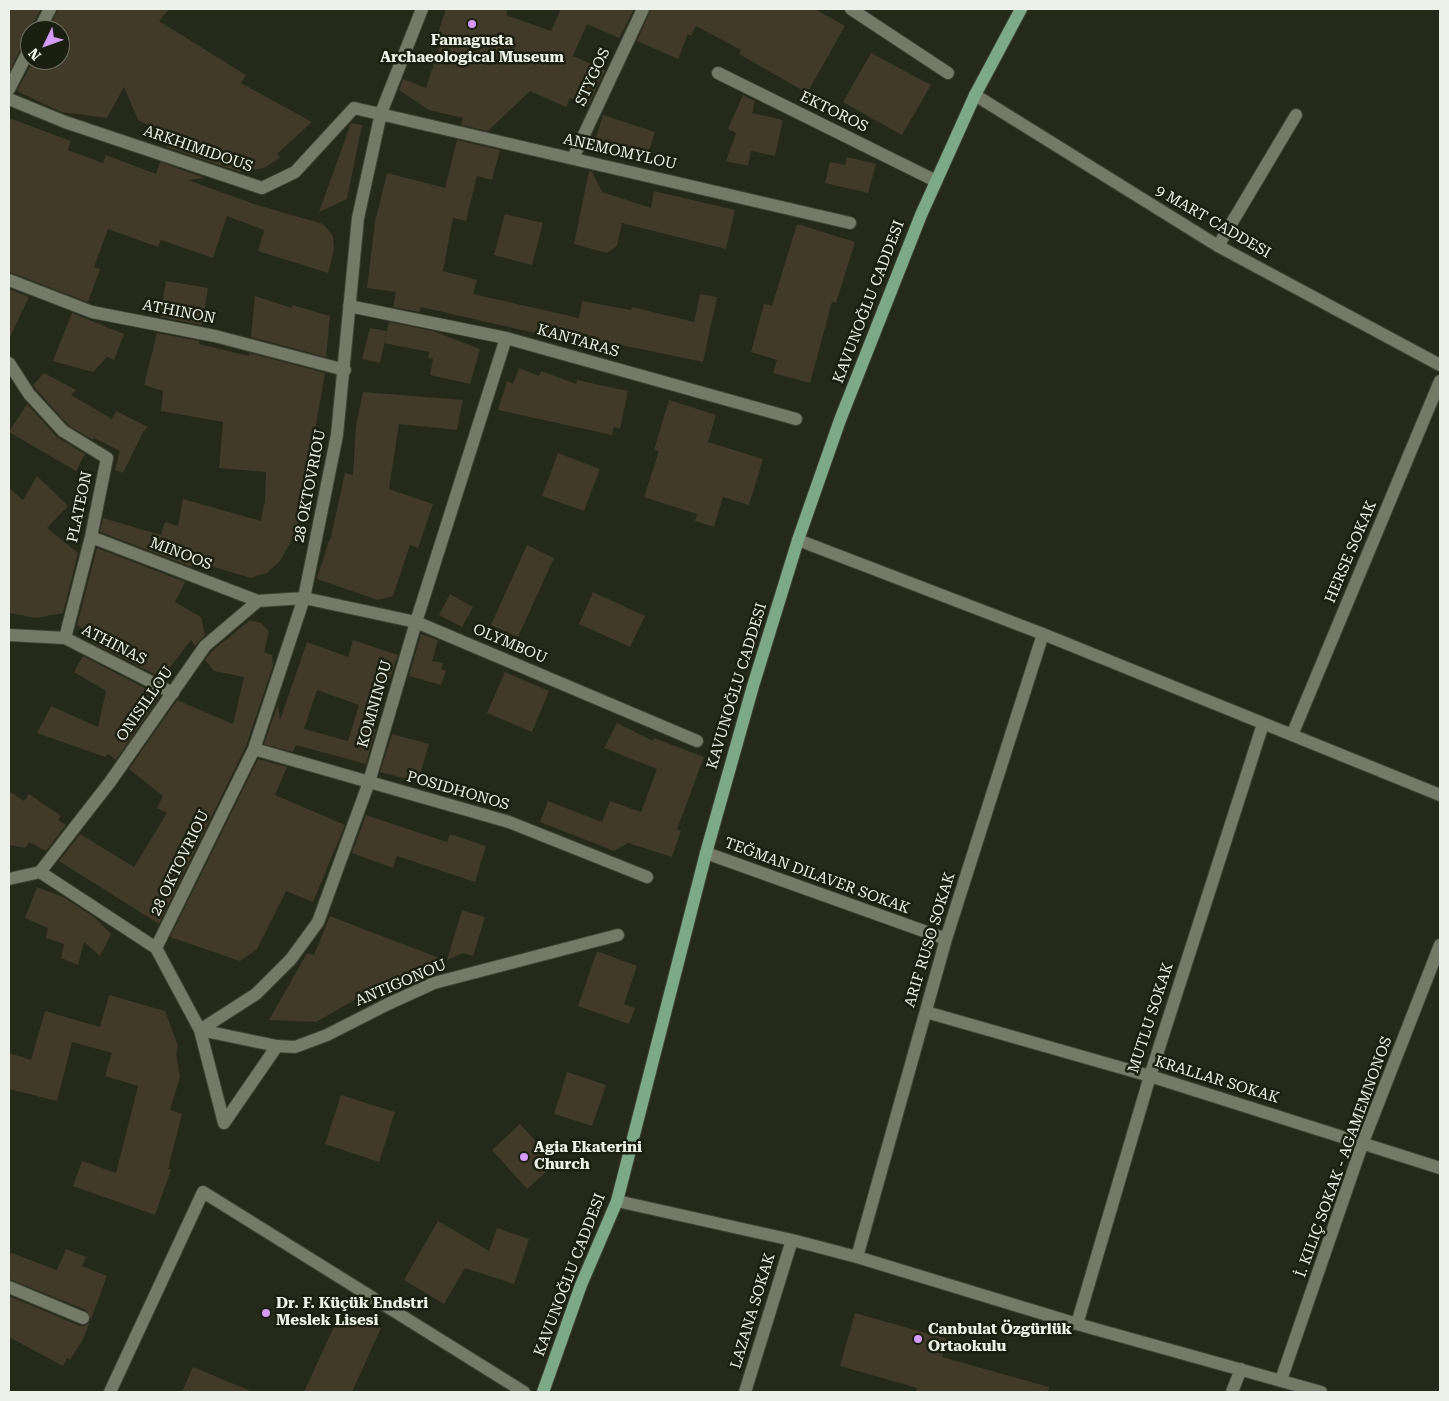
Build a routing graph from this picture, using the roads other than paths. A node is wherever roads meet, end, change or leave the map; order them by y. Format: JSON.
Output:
{"nodes":[{"id":1,"x":422,"y":9,"type":"edge"},
{"id":2,"x":643,"y":9,"type":"edge"},
{"id":3,"x":851,"y":9,"type":"edge"},
{"id":4,"x":1021,"y":9,"type":"edge"},
{"id":5,"x":20,"y":68,"type":"edge"},
{"id":6,"x":718,"y":73,"type":"dead end"},
{"id":7,"x":948,"y":73,"type":"dead end"},
{"id":8,"x":9,"y":89,"type":"edge"},
{"id":9,"x":975,"y":95,"type":"junction"},
{"id":10,"x":9,"y":99,"type":"edge"},
{"id":11,"x":381,"y":113,"type":"junction"},
{"id":12,"x":1296,"y":115,"type":"dead end"},
{"id":13,"x":573,"y":158,"type":"junction"},
{"id":14,"x":936,"y":181,"type":"junction"},
{"id":15,"x":850,"y":223,"type":"dead end"},
{"id":16,"x":1218,"y":246,"type":"junction"},
{"id":17,"x":9,"y":280,"type":"edge"},
{"id":18,"x":349,"y":306,"type":"junction"},
{"id":19,"x":506,"y":338,"type":"junction"},
{"id":20,"x":9,"y":363,"type":"edge"},
{"id":21,"x":1440,"y":365,"type":"edge"},
{"id":22,"x":345,"y":370,"type":"junction"},
{"id":23,"x":1440,"y":381,"type":"edge"},
{"id":24,"x":796,"y":419,"type":"dead end"},
{"id":25,"x":92,"y":537,"type":"junction"},
{"id":26,"x":798,"y":540,"type":"junction"},
{"id":27,"x":304,"y":598,"type":"junction"},
{"id":28,"x":258,"y":602,"type":"junction"},
{"id":29,"x":416,"y":622,"type":"junction"},
{"id":30,"x":1043,"y":634,"type":"junction"},
{"id":31,"x":9,"y":635,"type":"edge"},
{"id":32,"x":65,"y":638,"type":"junction"},
{"id":33,"x":172,"y":693,"type":"junction"},
{"id":34,"x":1263,"y":724,"type":"junction"},
{"id":35,"x":1292,"y":735,"type":"junction"},
{"id":36,"x":697,"y":741,"type":"dead end"},
{"id":37,"x":254,"y":749,"type":"junction"},
{"id":38,"x":369,"y":782,"type":"junction"},
{"id":39,"x":1440,"y":795,"type":"edge"},
{"id":40,"x":706,"y":853,"type":"junction"},
{"id":41,"x":40,"y":872,"type":"junction"},
{"id":42,"x":648,"y":877,"type":"dead end"},
{"id":43,"x":9,"y":879,"type":"edge"},
{"id":44,"x":618,"y":935,"type":"dead end"},
{"id":45,"x":946,"y":939,"type":"junction"},
{"id":46,"x":1440,"y":945,"type":"edge"},
{"id":47,"x":156,"y":948,"type":"junction"},
{"id":48,"x":926,"y":1012,"type":"junction"},
{"id":49,"x":200,"y":1030,"type":"junction"},
{"id":50,"x":277,"y":1046,"type":"junction"},
{"id":51,"x":1150,"y":1076,"type":"junction"},
{"id":52,"x":1363,"y":1142,"type":"junction"},
{"id":53,"x":1440,"y":1168,"type":"edge"},
{"id":54,"x":617,"y":1201,"type":"junction"},
{"id":55,"x":792,"y":1240,"type":"junction"},
{"id":56,"x":857,"y":1257,"type":"junction"},
{"id":57,"x":9,"y":1287,"type":"edge"},
{"id":58,"x":83,"y":1318,"type":"dead end"},
{"id":59,"x":1078,"y":1324,"type":"junction"},
{"id":60,"x":1241,"y":1369,"type":"junction"},
{"id":61,"x":1281,"y":1380,"type":"junction"},
{"id":62,"x":110,"y":1392,"type":"edge"},
{"id":63,"x":524,"y":1392,"type":"edge"},
{"id":64,"x":543,"y":1392,"type":"edge"},
{"id":65,"x":745,"y":1392,"type":"edge"},
{"id":66,"x":1232,"y":1392,"type":"edge"},
{"id":67,"x":1321,"y":1392,"type":"edge"}],
"edges":[{"from":1,"to":11,"type":"street","name":"28 OKTOVRIOU"},
{"from":2,"to":13,"type":"street","name":"STYGOS"},
{"from":3,"to":7,"type":"street"},
{"from":4,"to":9,"type":"main road","name":"KAVUNOĞLU CADDESI"},
{"from":5,"to":8,"type":"street"},
{"from":6,"to":14,"type":"street","name":"EKTOROS"},
{"from":9,"to":14,"type":"main road","name":"KAVUNOĞLU CADDESI"},
{"from":9,"to":16,"type":"street","name":"9 MART CADDESI"},
{"from":10,"to":11,"type":"street","name":"ARKHIMIDOUS"},
{"from":11,"to":13,"type":"street","name":"ANEMOMYLOU"},
{"from":11,"to":18,"type":"street","name":"28 OKTOVRIOU"},
{"from":12,"to":16,"type":"street"},
{"from":13,"to":15,"type":"street","name":"ANEMOMYLOU"},
{"from":14,"to":26,"type":"main road","name":"KAVUNOĞLU CADDESI"},
{"from":16,"to":21,"type":"street","name":"9 MART CADDESI"},
{"from":17,"to":22,"type":"street","name":"ATHINON"},
{"from":18,"to":19,"type":"street","name":"KANTARAS"},
{"from":18,"to":22,"type":"street","name":"28 OKTOVRIOU"},
{"from":19,"to":24,"type":"street","name":"KANTARAS"},
{"from":19,"to":29,"type":"street","name":"KOMNINOU"},
{"from":20,"to":25,"type":"street","name":"PLATEON"},
{"from":22,"to":27,"type":"street","name":"28 OKTOVRIOU"},
{"from":23,"to":35,"type":"street","name":"HERSE SOKAK"},
{"from":25,"to":28,"type":"street","name":"MINOOS"},
{"from":25,"to":32,"type":"street","name":"PLATEON"},
{"from":26,"to":30,"type":"street"},
{"from":26,"to":40,"type":"main road","name":"KAVUNOĞLU CADDESI"},
{"from":27,"to":28,"type":"street"},
{"from":27,"to":29,"type":"street","name":"OLYMBOU"},
{"from":27,"to":37,"type":"street","name":"28 OKTOVRIOU"},
{"from":28,"to":33,"type":"street","name":"ONISILLOU"},
{"from":29,"to":36,"type":"street","name":"OLYMBOU"},
{"from":29,"to":38,"type":"street","name":"KOMNINOU"},
{"from":30,"to":34,"type":"street"},
{"from":30,"to":45,"type":"street","name":"ARIF RUSO SOKAK"},
{"from":31,"to":32,"type":"street","name":"ATHINAS"},
{"from":32,"to":33,"type":"street","name":"ATHINAS"},
{"from":33,"to":41,"type":"street","name":"ONISILLOU"},
{"from":34,"to":35,"type":"street"},
{"from":34,"to":51,"type":"street","name":"MUTLU SOKAK"},
{"from":35,"to":39,"type":"street"},
{"from":37,"to":38,"type":"street","name":"POSIDHONOS"},
{"from":37,"to":47,"type":"street","name":"28 OKTOVRIOU"},
{"from":38,"to":42,"type":"street","name":"POSIDHONOS"},
{"from":38,"to":49,"type":"street","name":"KOMNINOU"},
{"from":40,"to":45,"type":"street","name":"TEĞMAN DILAVER SOKAK"},
{"from":40,"to":54,"type":"main road","name":"KAVUNOĞLU CADDESI"},
{"from":41,"to":43,"type":"street"},
{"from":41,"to":47,"type":"street"},
{"from":44,"to":50,"type":"street","name":"ANTIGONOU"},
{"from":45,"to":48,"type":"street","name":"ARIF RUSO SOKAK"},
{"from":46,"to":52,"type":"street"},
{"from":47,"to":49,"type":"street"},
{"from":48,"to":51,"type":"street","name":"KRALLAR SOKAK"},
{"from":48,"to":56,"type":"street","name":"ARIF RUSO SOKAK"},
{"from":49,"to":50,"type":"street","name":"ANTIGONOU"},
{"from":49,"to":50,"type":"street"},
{"from":51,"to":52,"type":"street","name":"KRALLAR SOKAK"},
{"from":51,"to":59,"type":"street","name":"MUTLU SOKAK"},
{"from":52,"to":53,"type":"street","name":"KRALLAR SOKAK"},
{"from":52,"to":61,"type":"street"},
{"from":54,"to":55,"type":"street"},
{"from":54,"to":64,"type":"main road","name":"KAVUNOĞLU CADDESI"},
{"from":55,"to":56,"type":"street"},
{"from":55,"to":65,"type":"street","name":"LAZANA SOKAK"},
{"from":56,"to":59,"type":"street"},
{"from":57,"to":58,"type":"street"},
{"from":59,"to":60,"type":"street"},
{"from":60,"to":61,"type":"street"},
{"from":60,"to":66,"type":"street"},
{"from":61,"to":67,"type":"street"},
{"from":62,"to":63,"type":"street"}]}
